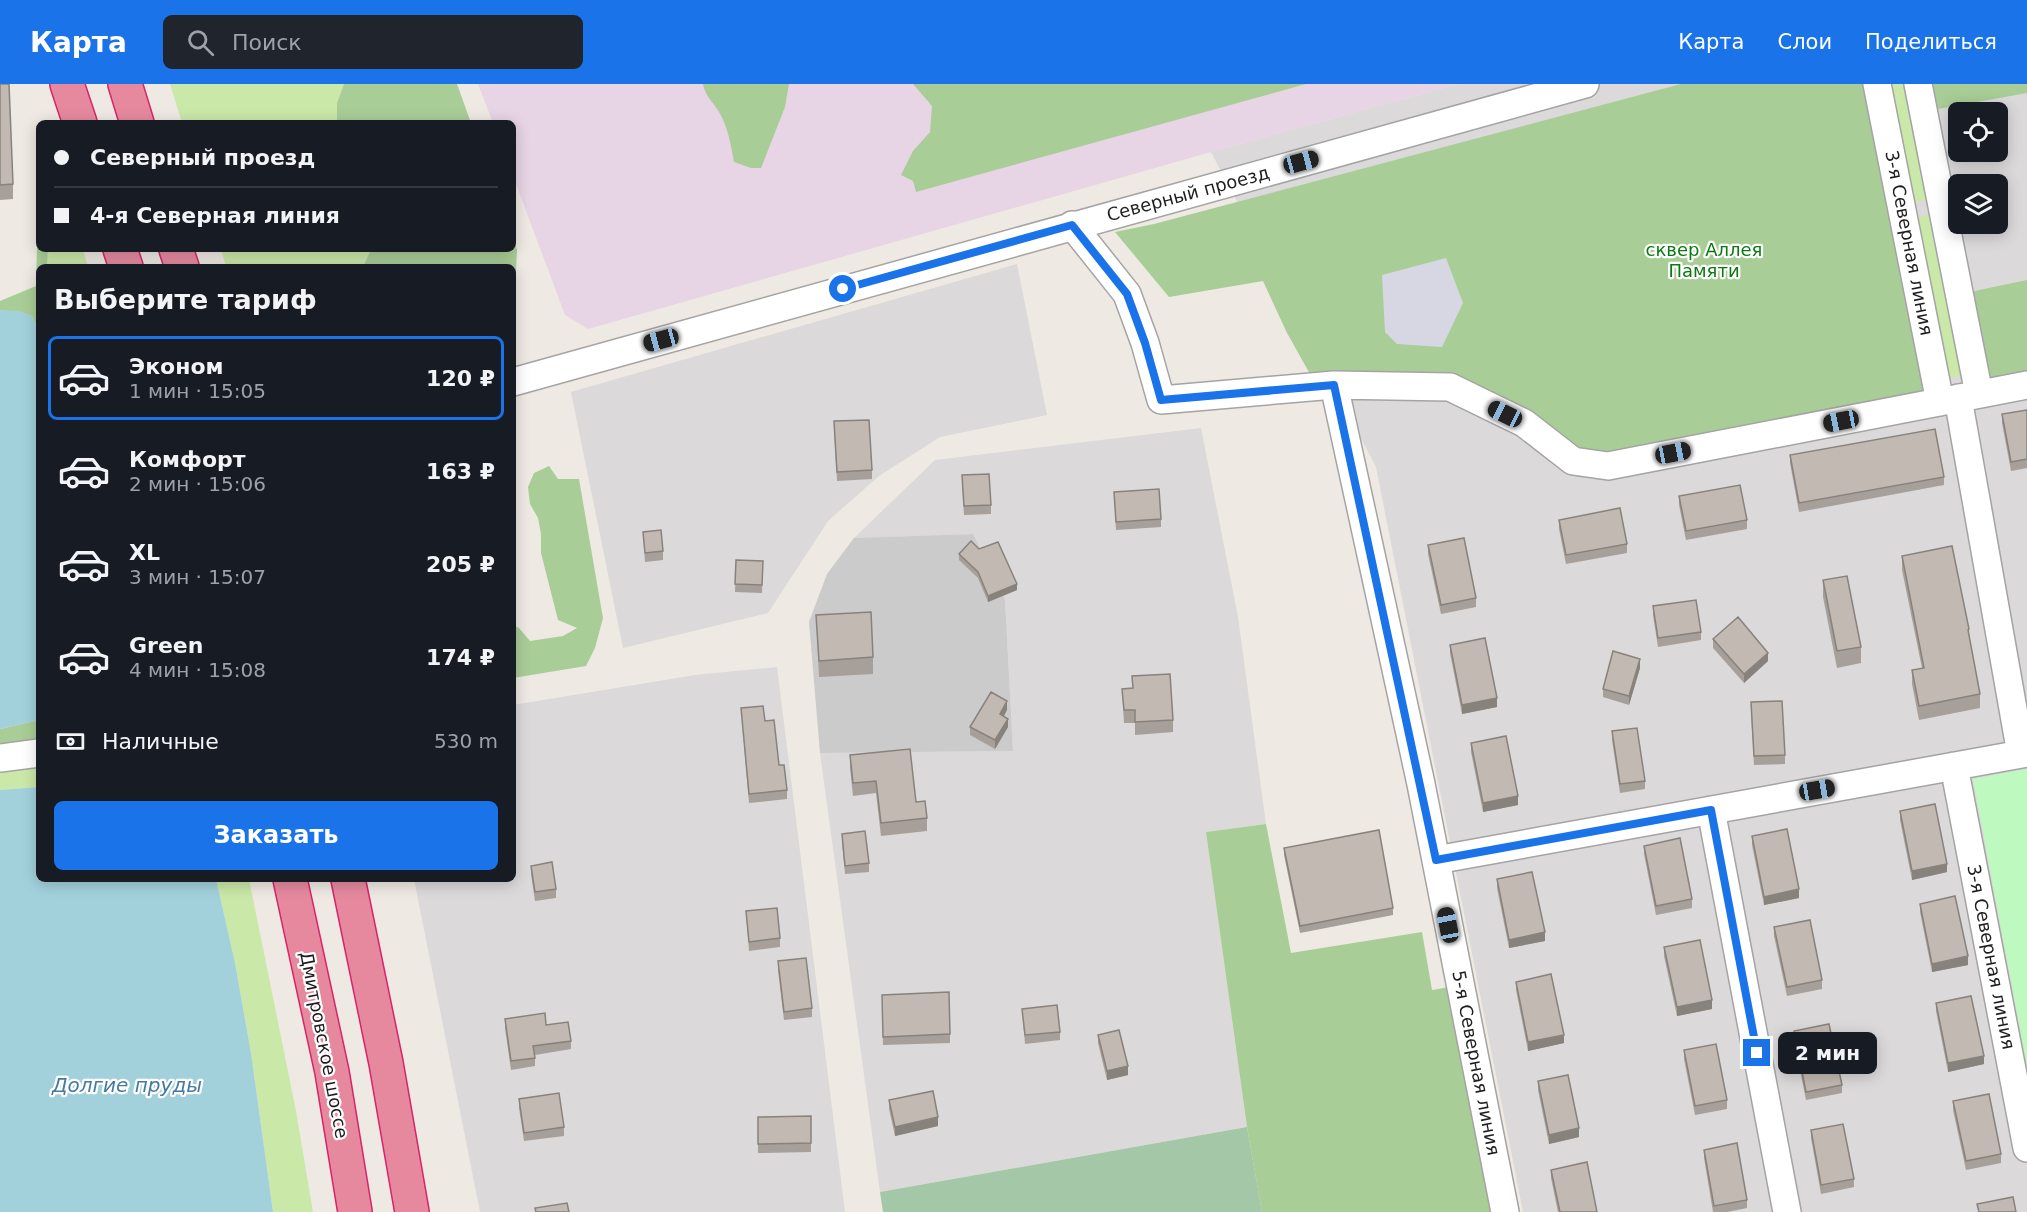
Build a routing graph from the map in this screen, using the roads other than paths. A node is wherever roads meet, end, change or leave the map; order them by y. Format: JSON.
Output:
{"nodes":[{"id":1,"x":67,"y":84,"type":"edge"},
{"id":2,"x":125,"y":84,"type":"edge"},
{"id":3,"x":1585,"y":84,"type":"edge"},
{"id":4,"x":1877,"y":84,"type":"edge"},
{"id":5,"x":1918,"y":84,"type":"edge"},
{"id":6,"x":79,"y":120,"type":"edge"},
{"id":7,"x":136,"y":120,"type":"edge"},
{"id":8,"x":1072,"y":225,"type":"junction"},
{"id":9,"x":516,"y":381,"type":"edge"},
{"id":10,"x":1334,"y":385,"type":"junction"},
{"id":11,"x":2027,"y":385,"type":"edge"},
{"id":12,"x":1959,"y":398,"type":"junction"},
{"id":13,"x":36,"y":753,"type":"edge"},
{"id":14,"x":2024,"y":753,"type":"edge"},
{"id":15,"x":0,"y":758,"type":"edge"},
{"id":16,"x":1954,"y":766,"type":"junction"},
{"id":17,"x":1711,"y":810,"type":"junction"},
{"id":18,"x":1436,"y":860,"type":"junction"},
{"id":19,"x":292,"y":882,"type":"edge"},
{"id":20,"x":349,"y":882,"type":"edge"},
{"id":21,"x":2027,"y":1148,"type":"edge"},
{"id":22,"x":355,"y":1212,"type":"edge"},
{"id":23,"x":412,"y":1212,"type":"edge"},
{"id":24,"x":1505,"y":1212,"type":"edge"},
{"id":25,"x":1787,"y":1212,"type":"edge"}],
"edges":[{"from":1,"to":6,"type":"highway"},
{"from":2,"to":7,"type":"highway"},
{"from":3,"to":8,"type":"street","name":"Северный проезд"},
{"from":4,"to":12,"type":"street","name":"3-я Северная линия"},
{"from":5,"to":12,"type":"street","name":"3-я Северная линия"},
{"from":8,"to":9,"type":"street","name":"Северный проезд"},
{"from":8,"to":10,"type":"street"},
{"from":10,"to":12,"type":"street"},
{"from":10,"to":18,"type":"street","name":"5-я Северная линия"},
{"from":11,"to":12,"type":"street"},
{"from":12,"to":14,"type":"street","name":"3-я Северная линия"},
{"from":13,"to":15,"type":"street"},
{"from":14,"to":16,"type":"street"},
{"from":16,"to":17,"type":"street"},
{"from":16,"to":21,"type":"street","name":"3-я Северная линия"},
{"from":17,"to":18,"type":"street"},
{"from":17,"to":25,"type":"street"},
{"from":18,"to":24,"type":"street","name":"5-я Северная линия"},
{"from":19,"to":22,"type":"highway","name":"Дмитровское шоссе"},
{"from":20,"to":23,"type":"highway"}]}
